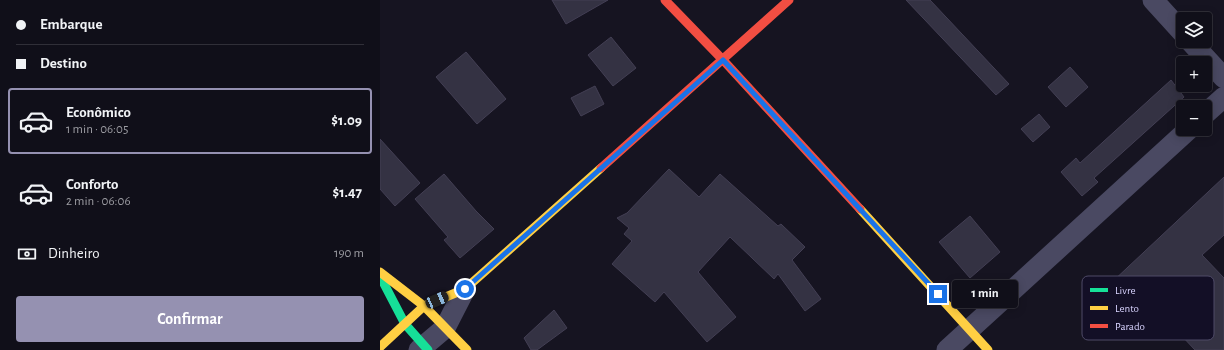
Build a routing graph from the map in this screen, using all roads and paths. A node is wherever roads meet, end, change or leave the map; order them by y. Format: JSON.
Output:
{"nodes":[{"id":1,"x":665,"y":0,"type":"edge"},
{"id":2,"x":789,"y":0,"type":"edge"},
{"id":3,"x":1153,"y":0,"type":"edge"},
{"id":4,"x":1176,"y":25,"type":"edge"},
{"id":5,"x":1196,"y":48,"type":"edge"},
{"id":6,"x":723,"y":60,"type":"junction"},
{"id":7,"x":1224,"y":78,"type":"edge"},
{"id":8,"x":1224,"y":97,"type":"edge"},
{"id":9,"x":1212,"y":108,"type":"edge"},
{"id":10,"x":1181,"y":136,"type":"edge"},
{"id":11,"x":380,"y":272,"type":"edge"},
{"id":12,"x":380,"y":276,"type":"edge"},
{"id":13,"x":465,"y":289,"type":"junction"},
{"id":14,"x":424,"y":306,"type":"junction"},
{"id":15,"x":405,"y":324,"type":"junction"},
{"id":16,"x":445,"y":328,"type":"junction"},
{"id":17,"x":970,"y":329,"type":"junction"},
{"id":18,"x":380,"y":347,"type":"edge"},
{"id":19,"x":424,"y":348,"type":"edge"},
{"id":20,"x":467,"y":350,"type":"edge"},
{"id":21,"x":947,"y":350,"type":"edge"},
{"id":22,"x":988,"y":350,"type":"edge"}],
"edges":[{"from":1,"to":6,"type":"street"},
{"from":2,"to":6,"type":"street"},
{"from":3,"to":4,"type":"street"},
{"from":5,"to":7,"type":"street"},
{"from":6,"to":13,"type":"street"},
{"from":6,"to":17,"type":"street"},
{"from":8,"to":9,"type":"street"},
{"from":10,"to":17,"type":"street"},
{"from":11,"to":14,"type":"street"},
{"from":12,"to":15,"type":"street"},
{"from":13,"to":14,"type":"street"},
{"from":13,"to":16,"type":"street"},
{"from":14,"to":15,"type":"street"},
{"from":14,"to":16,"type":"street"},
{"from":15,"to":18,"type":"street"},
{"from":15,"to":19,"type":"street"},
{"from":16,"to":19,"type":"street"},
{"from":16,"to":20,"type":"street"},
{"from":17,"to":21,"type":"street"},
{"from":17,"to":22,"type":"street"}]}
